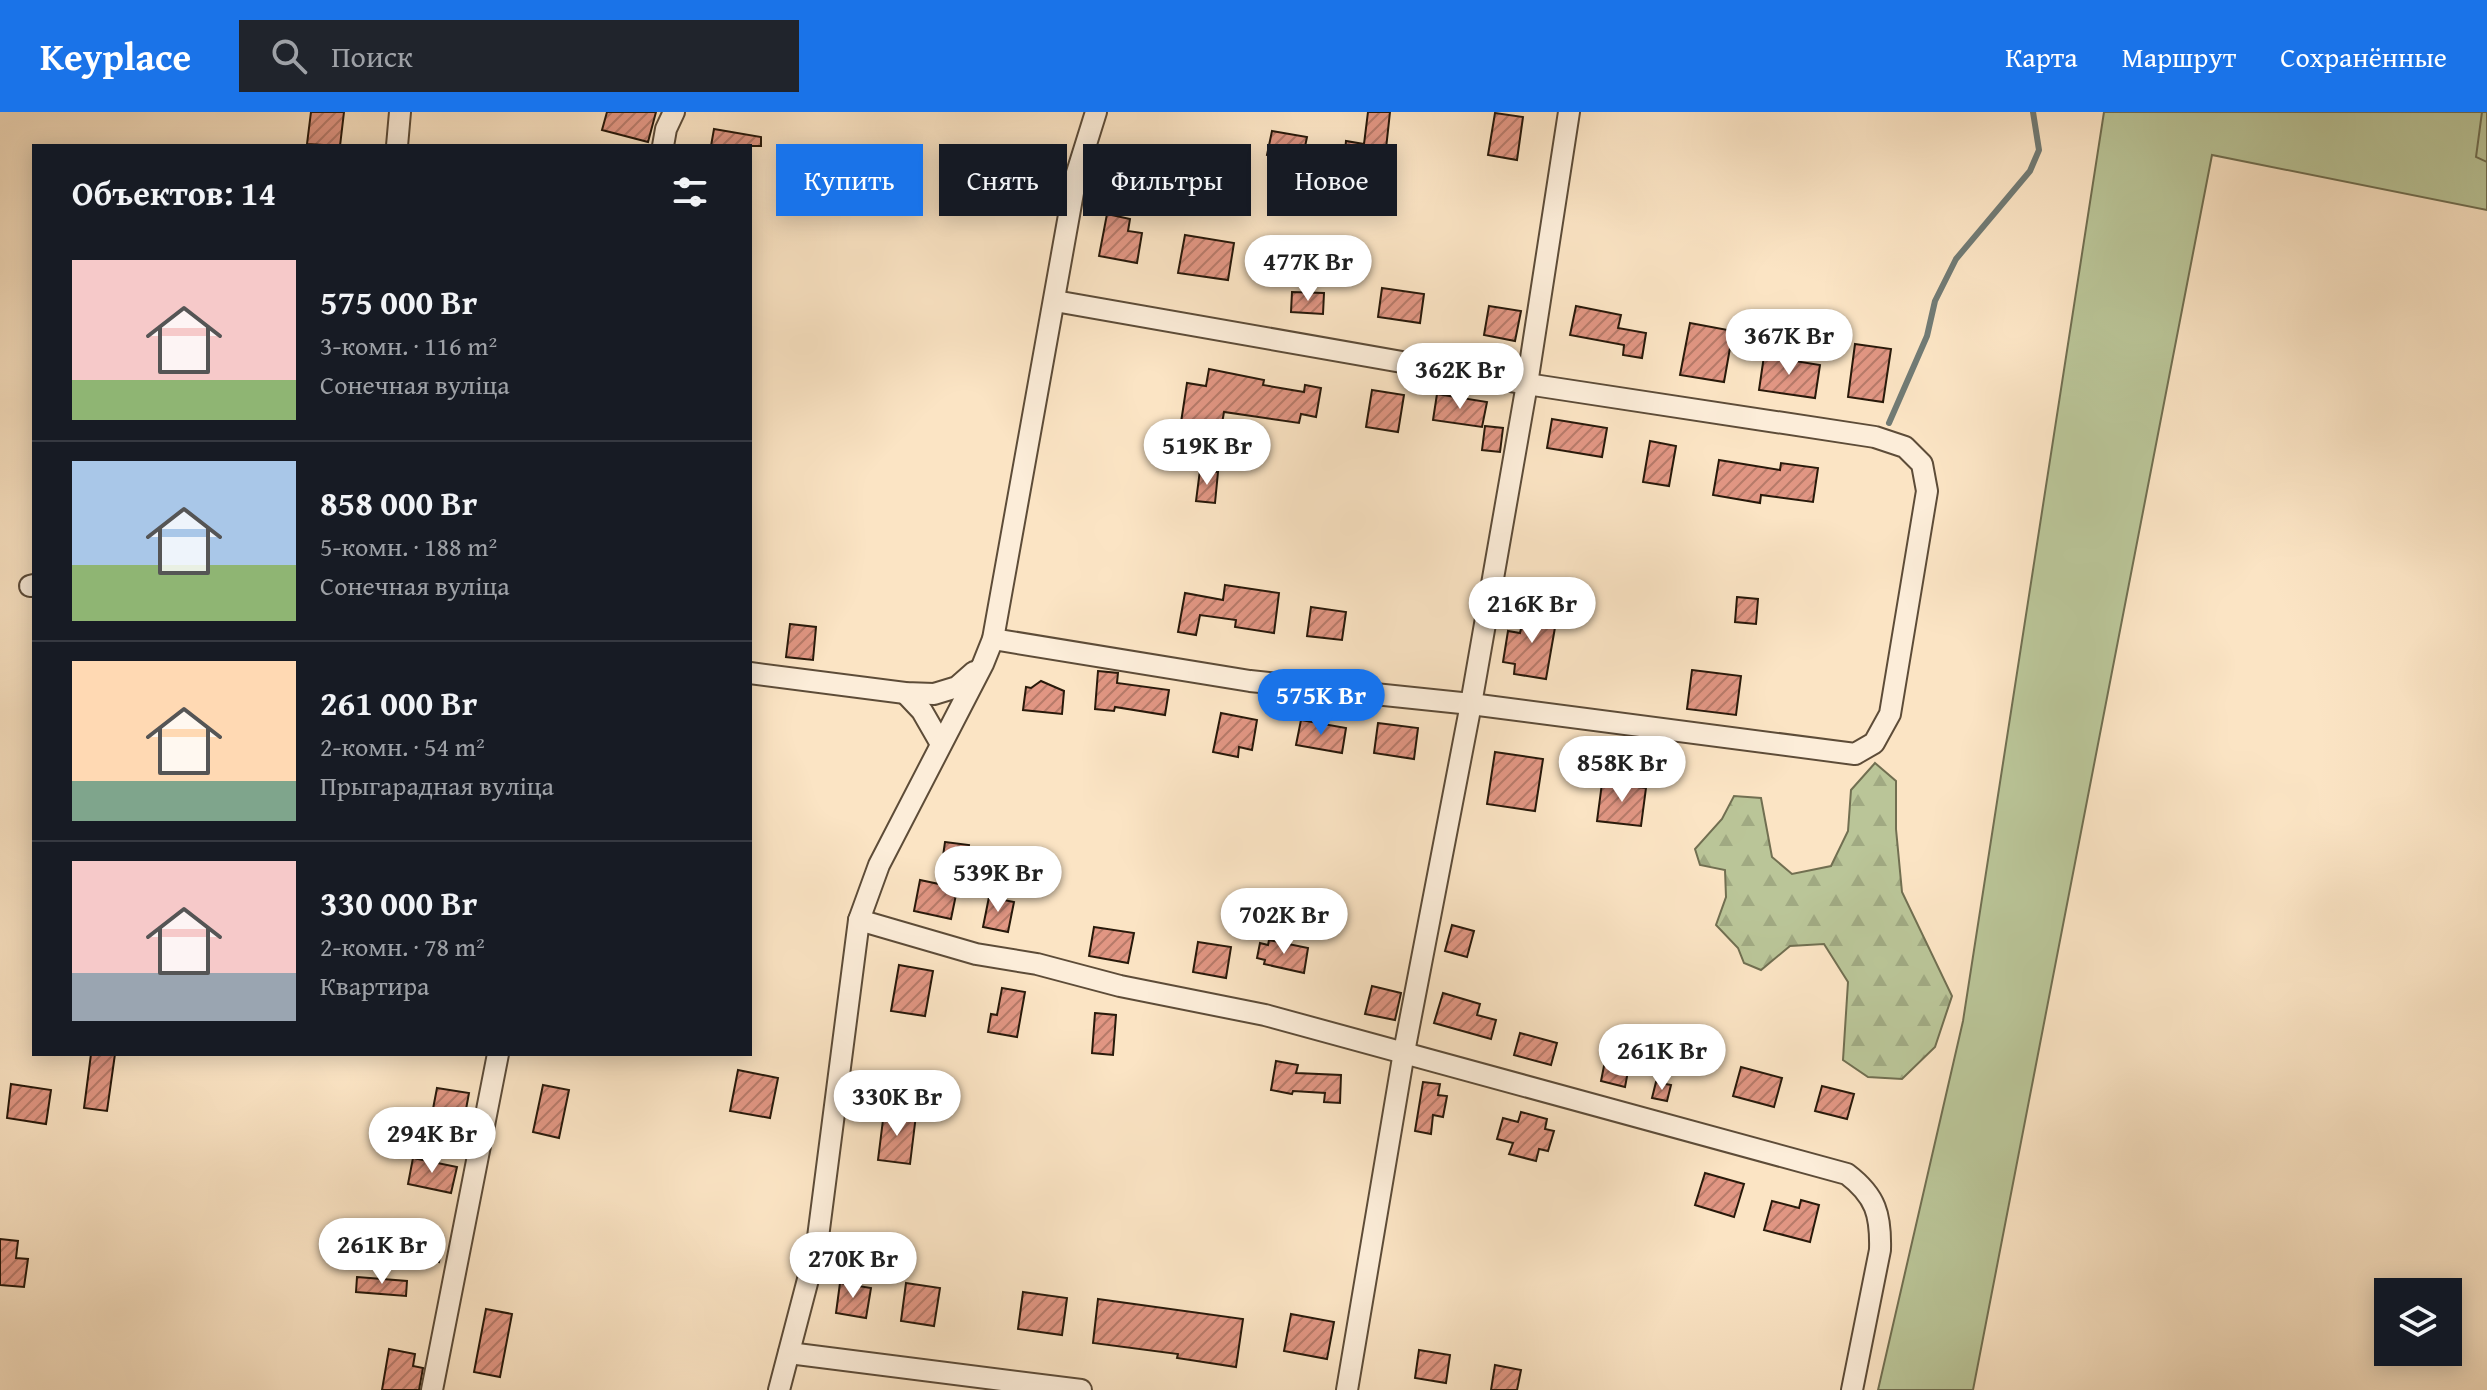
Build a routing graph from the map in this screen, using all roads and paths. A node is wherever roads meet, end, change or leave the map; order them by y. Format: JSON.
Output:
{"nodes":[{"id":1,"x":400,"y":112,"type":"edge"},
{"id":2,"x":674,"y":112,"type":"edge"},
{"id":3,"x":1096,"y":112,"type":"edge"},
{"id":4,"x":1569,"y":112,"type":"edge"},
{"id":5,"x":397,"y":144,"type":"edge"},
{"id":6,"x":663,"y":144,"type":"edge"},
{"id":7,"x":1055,"y":301,"type":"junction"},
{"id":8,"x":1527,"y":384,"type":"junction"},
{"id":9,"x":993,"y":639,"type":"junction"},
{"id":10,"x":983,"y":664,"type":"junction"},
{"id":11,"x":752,"y":673,"type":"edge"},
{"id":12,"x":905,"y":693,"type":"junction"},
{"id":13,"x":1471,"y":704,"type":"junction"},
{"id":14,"x":941,"y":744,"type":"junction"},
{"id":15,"x":859,"y":920,"type":"junction"},
{"id":16,"x":1404,"y":1052,"type":"junction"},
{"id":17,"x":498,"y":1056,"type":"edge"},
{"id":18,"x":789,"y":1353,"type":"junction"},
{"id":19,"x":432,"y":1390,"type":"edge"},
{"id":20,"x":779,"y":1390,"type":"edge"},
{"id":21,"x":1081,"y":1390,"type":"edge"},
{"id":22,"x":1347,"y":1390,"type":"edge"},
{"id":23,"x":1852,"y":1390,"type":"edge"}],
"edges":[{"from":1,"to":5,"type":"street"},
{"from":2,"to":6,"type":"street"},
{"from":3,"to":7,"type":"street"},
{"from":4,"to":8,"type":"street"},
{"from":7,"to":8,"type":"street"},
{"from":7,"to":9,"type":"street"},
{"from":8,"to":13,"type":"street"},
{"from":8,"to":13,"type":"street"},
{"from":9,"to":10,"type":"street"},
{"from":9,"to":13,"type":"street"},
{"from":10,"to":12,"type":"street"},
{"from":10,"to":14,"type":"street"},
{"from":11,"to":12,"type":"street"},
{"from":12,"to":14,"type":"street"},
{"from":13,"to":16,"type":"street"},
{"from":14,"to":15,"type":"street"},
{"from":15,"to":16,"type":"street"},
{"from":15,"to":18,"type":"street"},
{"from":16,"to":22,"type":"street"},
{"from":16,"to":23,"type":"street"},
{"from":17,"to":19,"type":"street"},
{"from":18,"to":20,"type":"street"},
{"from":18,"to":21,"type":"street"}]}
